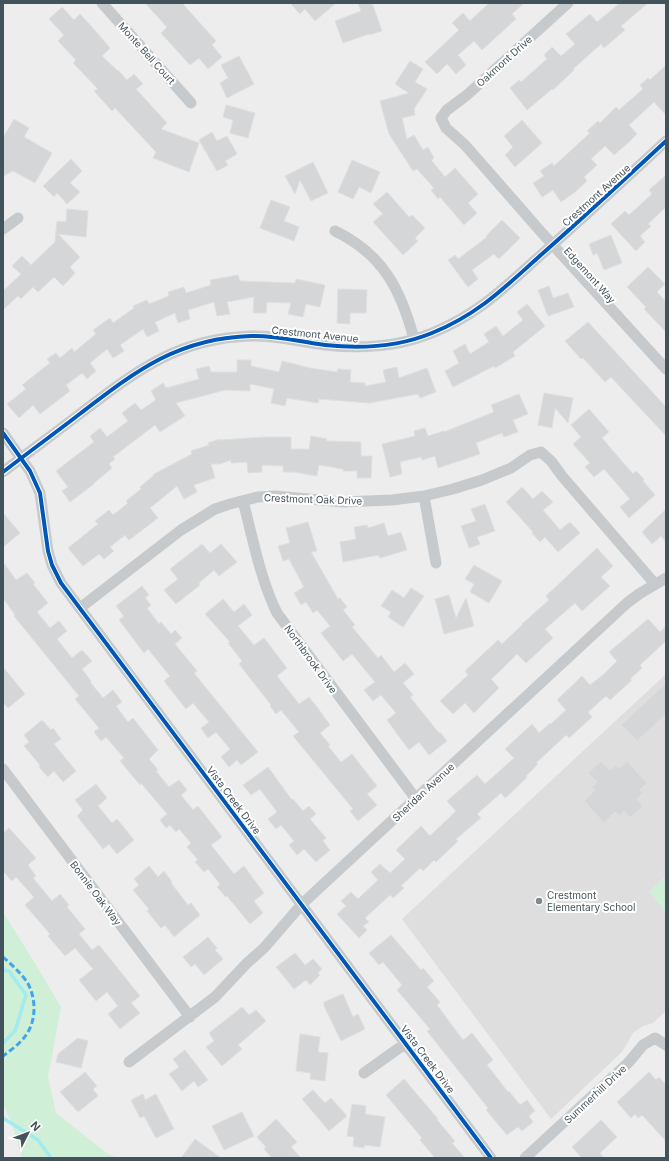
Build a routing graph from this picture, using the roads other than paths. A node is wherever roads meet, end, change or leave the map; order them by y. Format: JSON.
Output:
{"nodes":[{"id":1,"x":102,"y":3,"type":"edge"},
{"id":2,"x":568,"y":3,"type":"edge"},
{"id":3,"x":191,"y":103,"type":"dead end"},
{"id":4,"x":441,"y":118,"type":"joint"},
{"id":5,"x":666,"y":141,"type":"edge"},
{"id":6,"x":18,"y":218,"type":"dead end"},
{"id":7,"x":3,"y":229,"type":"edge"},
{"id":8,"x":335,"y":231,"type":"dead end"},
{"id":9,"x":552,"y":245,"type":"junction"},
{"id":10,"x":414,"y":339,"type":"junction"},
{"id":11,"x":666,"y":369,"type":"edge"},
{"id":12,"x":3,"y":433,"type":"edge"},
{"id":13,"x":21,"y":458,"type":"junction"},
{"id":14,"x":3,"y":472,"type":"edge"},
{"id":15,"x":424,"y":496,"type":"junction"},
{"id":16,"x":243,"y":501,"type":"junction"},
{"id":17,"x":436,"y":563,"type":"dead end"},
{"id":18,"x":666,"y":578,"type":"edge"},
{"id":19,"x":655,"y":584,"type":"junction"},
{"id":20,"x":80,"y":608,"type":"junction"},
{"id":21,"x":3,"y":769,"type":"edge"},
{"id":22,"x":416,"y":799,"type":"junction"},
{"id":23,"x":302,"y":904,"type":"junction"},
{"id":24,"x":190,"y":1017,"type":"junction"},
{"id":25,"x":406,"y":1043,"type":"junction"},
{"id":26,"x":666,"y":1045,"type":"edge"},
{"id":27,"x":129,"y":1062,"type":"dead end"},
{"id":28,"x":364,"y":1073,"type":"dead end"},
{"id":29,"x":491,"y":1158,"type":"edge"},
{"id":30,"x":525,"y":1158,"type":"edge"}],
"edges":[{"from":1,"to":3,"type":"street","name":"Monte Bell Court"},
{"from":2,"to":4,"type":"street","name":"Oakmont Drive"},
{"from":4,"to":9,"type":"street","name":"Edgemont Way"},
{"from":5,"to":9,"type":"street","name":"Crestmont Avenue"},
{"from":6,"to":7,"type":"street"},
{"from":8,"to":10,"type":"street"},
{"from":9,"to":10,"type":"street","name":"Crestmont Avenue"},
{"from":9,"to":11,"type":"street","name":"Edgemont Way"},
{"from":10,"to":13,"type":"street","name":"Crestmont Avenue"},
{"from":12,"to":13,"type":"street","name":"Vista Creek Drive"},
{"from":13,"to":14,"type":"street","name":"Crestmont Avenue"},
{"from":13,"to":20,"type":"street","name":"Vista Creek Drive"},
{"from":15,"to":16,"type":"street","name":"Crestmont Oak Drive"},
{"from":15,"to":17,"type":"street"},
{"from":15,"to":19,"type":"street","name":"Crestmont Oak Drive"},
{"from":16,"to":20,"type":"street","name":"Crestmont Oak Drive"},
{"from":16,"to":22,"type":"street","name":"Northbrook Drive"},
{"from":18,"to":19,"type":"street","name":"Sheridan Avenue"},
{"from":19,"to":22,"type":"street","name":"Sheridan Avenue"},
{"from":20,"to":23,"type":"street","name":"Vista Creek Drive"},
{"from":21,"to":24,"type":"street","name":"Bonnie Oak Way"},
{"from":22,"to":23,"type":"street","name":"Sheridan Avenue"},
{"from":23,"to":24,"type":"street","name":"Sheridan Avenue"},
{"from":23,"to":25,"type":"street","name":"Vista Creek Drive"},
{"from":24,"to":27,"type":"street","name":"Sheridan Avenue"},
{"from":25,"to":28,"type":"street"},
{"from":25,"to":29,"type":"street","name":"Vista Creek Drive"},
{"from":26,"to":30,"type":"street","name":"Summerhill Drive"}]}
